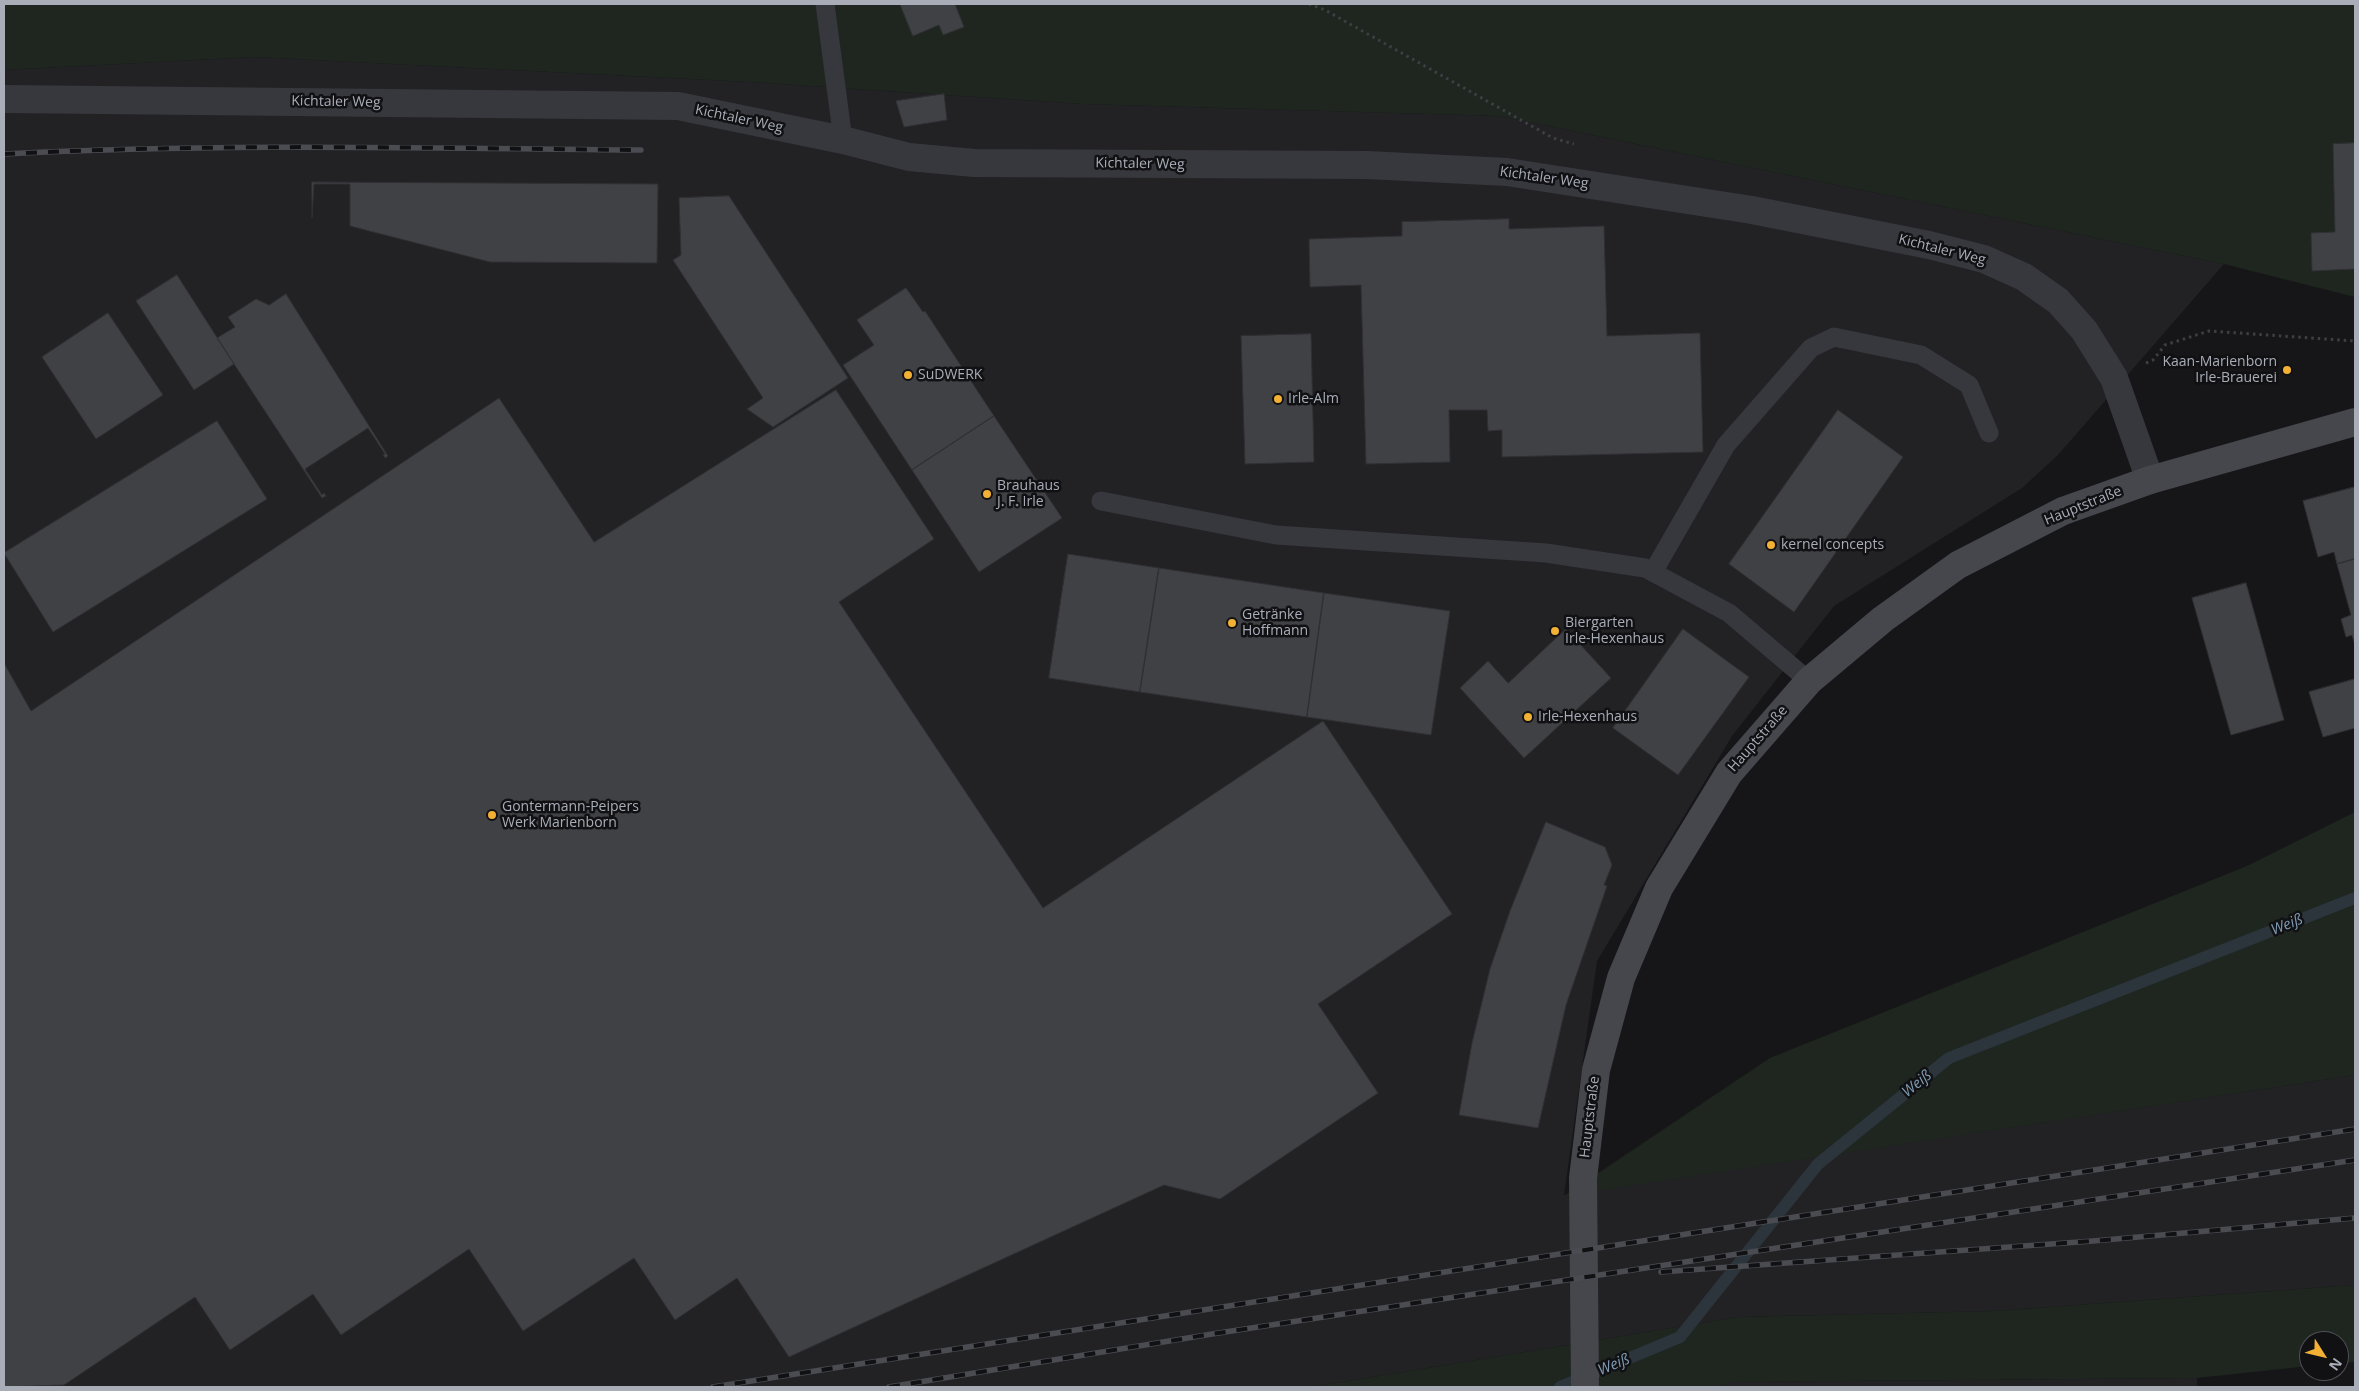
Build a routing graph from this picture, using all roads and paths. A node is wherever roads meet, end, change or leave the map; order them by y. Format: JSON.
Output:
{"nodes":[{"id":1,"x":825,"y":4,"type":"edge"},
{"id":2,"x":1309,"y":4,"type":"edge"},
{"id":3,"x":4,"y":98,"type":"edge"},
{"id":4,"x":1553,"y":138,"type":"dead end"},
{"id":5,"x":843,"y":140,"type":"junction"},
{"id":6,"x":2355,"y":341,"type":"edge"},
{"id":7,"x":2114,"y":378,"type":"junction"},
{"id":8,"x":2355,"y":422,"type":"edge"},
{"id":9,"x":1989,"y":433,"type":"dead end"},
{"id":10,"x":2150,"y":480,"type":"junction"},
{"id":11,"x":1101,"y":501,"type":"dead end"},
{"id":12,"x":1653,"y":572,"type":"junction"},
{"id":13,"x":1808,"y":681,"type":"junction"},
{"id":14,"x":1585,"y":1387,"type":"edge"}],
"edges":[{"from":1,"to":5,"type":"lane"},
{"from":2,"to":4,"type":"path"},
{"from":3,"to":5,"type":"street","name":"Kichtaler Weg"},
{"from":5,"to":7,"type":"street","name":"Kichtaler Weg"},
{"from":6,"to":7,"type":"path"},
{"from":7,"to":10,"type":"street","name":"Kichtaler Weg"},
{"from":8,"to":10,"type":"main road","name":"Hauptstraße"},
{"from":9,"to":12,"type":"lane"},
{"from":10,"to":13,"type":"main road","name":"Hauptstraße"},
{"from":11,"to":12,"type":"lane"},
{"from":12,"to":13,"type":"lane"},
{"from":13,"to":14,"type":"main road","name":"Hauptstraße"}]}
